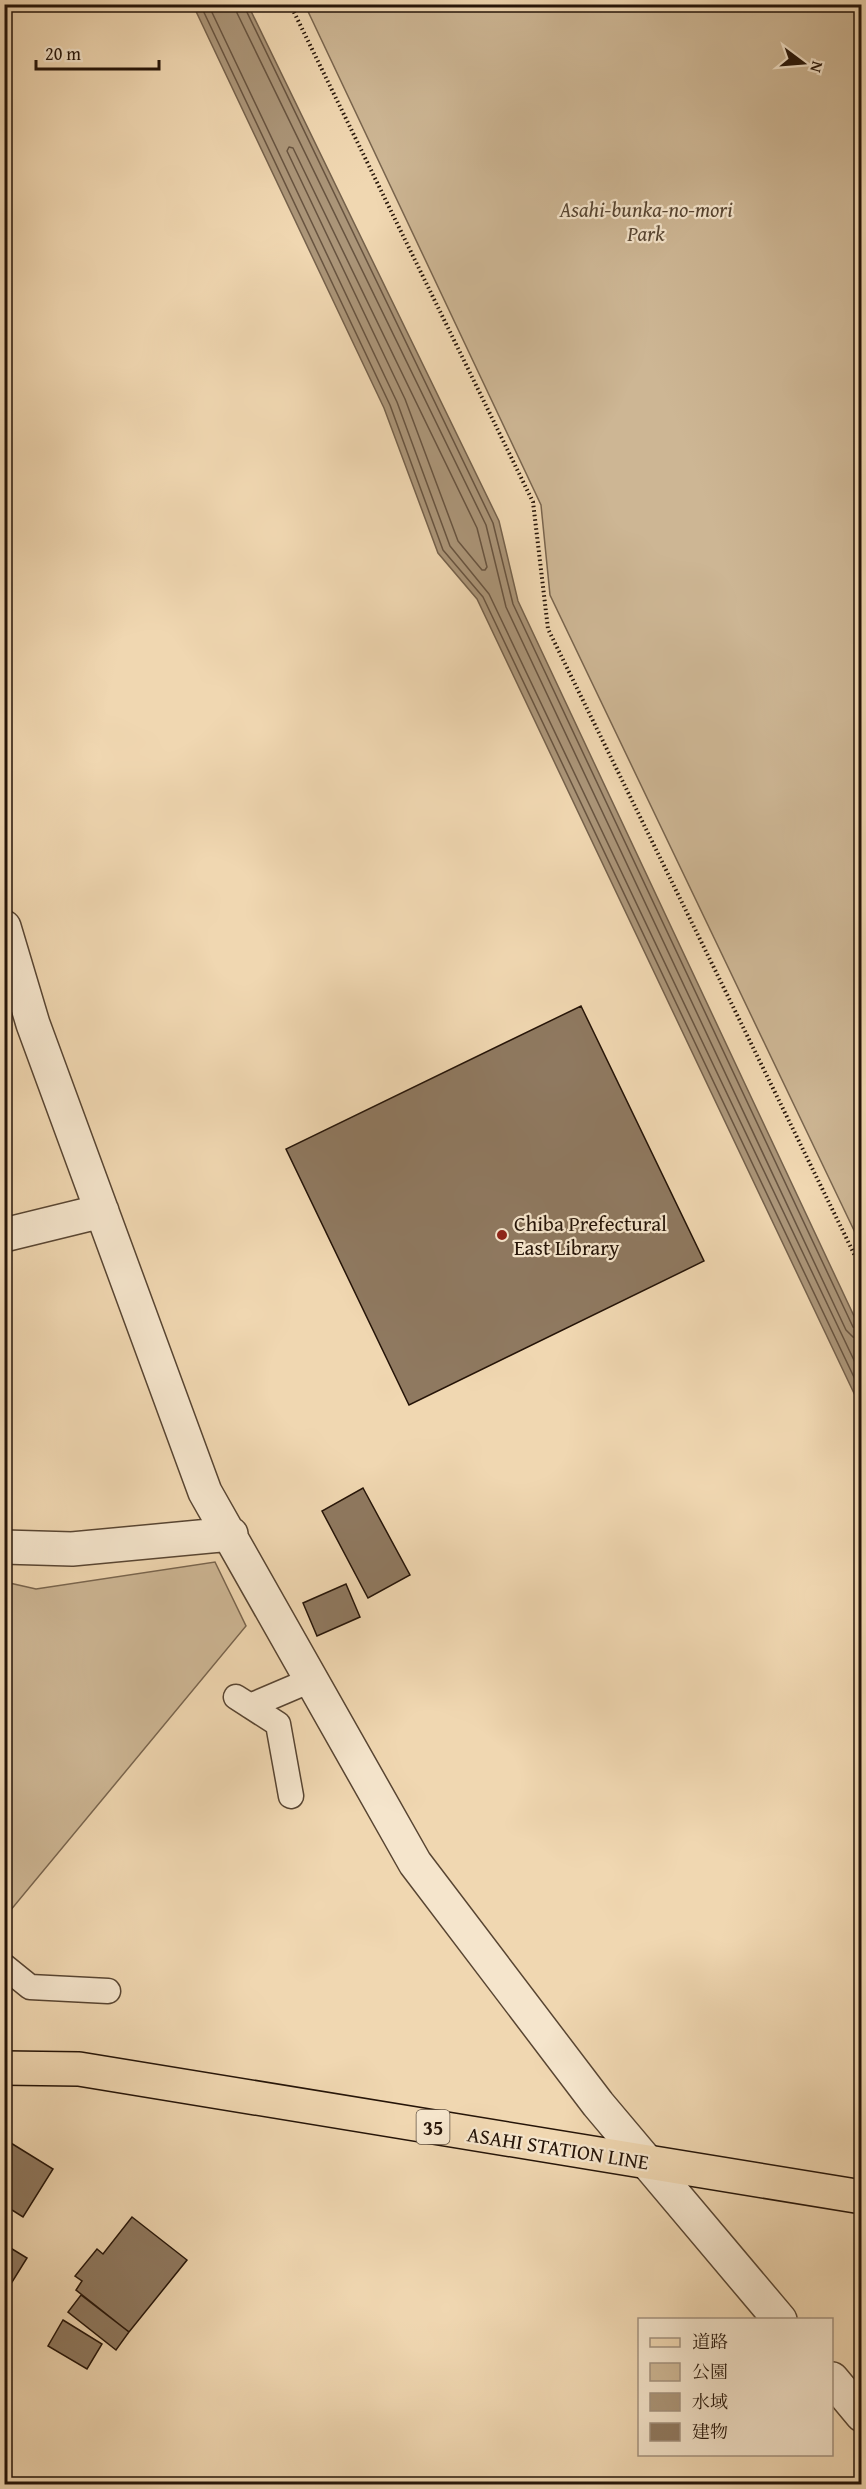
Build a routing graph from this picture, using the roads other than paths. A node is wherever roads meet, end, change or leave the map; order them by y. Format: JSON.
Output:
{"nodes":[{"id":1,"x":4,"y":927,"type":"edge"},
{"id":2,"x":19,"y":1026,"type":"edge"},
{"id":3,"x":102,"y":1211,"type":"junction"},
{"id":4,"x":4,"y":1235,"type":"edge"},
{"id":5,"x":231,"y":1534,"type":"junction"},
{"id":6,"x":4,"y":1547,"type":"edge"},
{"id":7,"x":311,"y":1680,"type":"junction"},
{"id":8,"x":291,"y":1796,"type":"dead end"},
{"id":9,"x":4,"y":1965,"type":"edge"},
{"id":10,"x":108,"y":1991,"type":"dead end"},
{"id":11,"x":4,"y":2068,"type":"edge"},
{"id":12,"x":647,"y":2162,"type":"junction"},
{"id":13,"x":861,"y":2197,"type":"edge"},
{"id":14,"x":779,"y":2318,"type":"edge"},
{"id":15,"x":833,"y":2381,"type":"edge"},
{"id":16,"x":861,"y":2415,"type":"edge"}],
"edges":[{"from":1,"to":2,"type":"street"},
{"from":2,"to":3,"type":"street"},
{"from":3,"to":4,"type":"street"},
{"from":3,"to":5,"type":"street"},
{"from":5,"to":6,"type":"street"},
{"from":5,"to":7,"type":"street"},
{"from":7,"to":8,"type":"lane"},
{"from":7,"to":12,"type":"street"},
{"from":9,"to":10,"type":"lane"},
{"from":11,"to":12,"type":"main road","name":"ASAHI STATION LINE","number":"35"},
{"from":12,"to":13,"type":"main road","name":"ASAHI STATION LINE","number":"35"},
{"from":12,"to":14,"type":"street"},
{"from":15,"to":16,"type":"street"}]}
